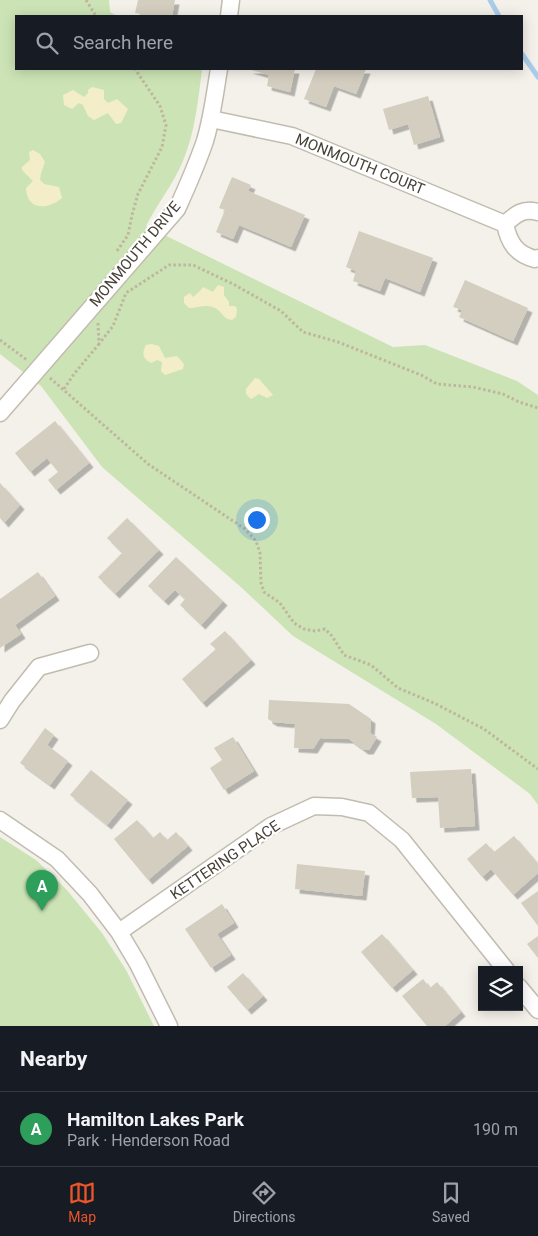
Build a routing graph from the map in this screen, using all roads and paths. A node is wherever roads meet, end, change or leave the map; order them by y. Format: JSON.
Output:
{"nodes":[{"id":1,"x":86,"y":0,"type":"edge"},
{"id":2,"x":231,"y":0,"type":"edge"},
{"id":3,"x":95,"y":15,"type":"edge"},
{"id":4,"x":229,"y":15,"type":"edge"},
{"id":5,"x":136,"y":70,"type":"edge"},
{"id":6,"x":219,"y":70,"type":"edge"},
{"id":7,"x":211,"y":119,"type":"junction"},
{"id":8,"x":538,"y":212,"type":"edge"},
{"id":9,"x":505,"y":224,"type":"junction"},
{"id":10,"x":114,"y":256,"type":"dead end"},
{"id":11,"x":538,"y":258,"type":"edge"},
{"id":12,"x":96,"y":302,"type":"junction"},
{"id":13,"x":0,"y":340,"type":"edge"},
{"id":14,"x":99,"y":344,"type":"junction"},
{"id":15,"x":38,"y":369,"type":"junction"},
{"id":16,"x":64,"y":389,"type":"junction"},
{"id":17,"x":538,"y":408,"type":"edge"},
{"id":18,"x":0,"y":413,"type":"edge"},
{"id":19,"x":90,"y":653,"type":"dead end"},
{"id":20,"x":0,"y":720,"type":"edge"},
{"id":21,"x":538,"y":770,"type":"edge"},
{"id":22,"x":0,"y":820,"type":"edge"},
{"id":23,"x":119,"y":932,"type":"junction"},
{"id":24,"x":503,"y":966,"type":"edge"},
{"id":25,"x":523,"y":992,"type":"edge"},
{"id":26,"x":538,"y":1010,"type":"edge"},
{"id":27,"x":169,"y":1026,"type":"edge"}],
"edges":[{"from":1,"to":3,"type":"path"},
{"from":2,"to":4,"type":"street"},
{"from":5,"to":10,"type":"path"},
{"from":6,"to":7,"type":"street","name":"MONMOUTH DRIVE"},
{"from":7,"to":9,"type":"street","name":"MONMOUTH COURT"},
{"from":7,"to":12,"type":"street","name":"MONMOUTH DRIVE"},
{"from":8,"to":9,"type":"street"},
{"from":9,"to":11,"type":"street"},
{"from":12,"to":14,"type":"path"},
{"from":12,"to":15,"type":"street","name":"MONMOUTH DRIVE"},
{"from":13,"to":15,"type":"path"},
{"from":14,"to":16,"type":"path"},
{"from":14,"to":17,"type":"path"},
{"from":15,"to":16,"type":"path"},
{"from":15,"to":18,"type":"street","name":"MONMOUTH DRIVE"},
{"from":16,"to":21,"type":"path"},
{"from":19,"to":20,"type":"street"},
{"from":22,"to":23,"type":"street"},
{"from":23,"to":24,"type":"street","name":"KETTERING PLACE"},
{"from":23,"to":27,"type":"street"},
{"from":25,"to":26,"type":"street"}]}
